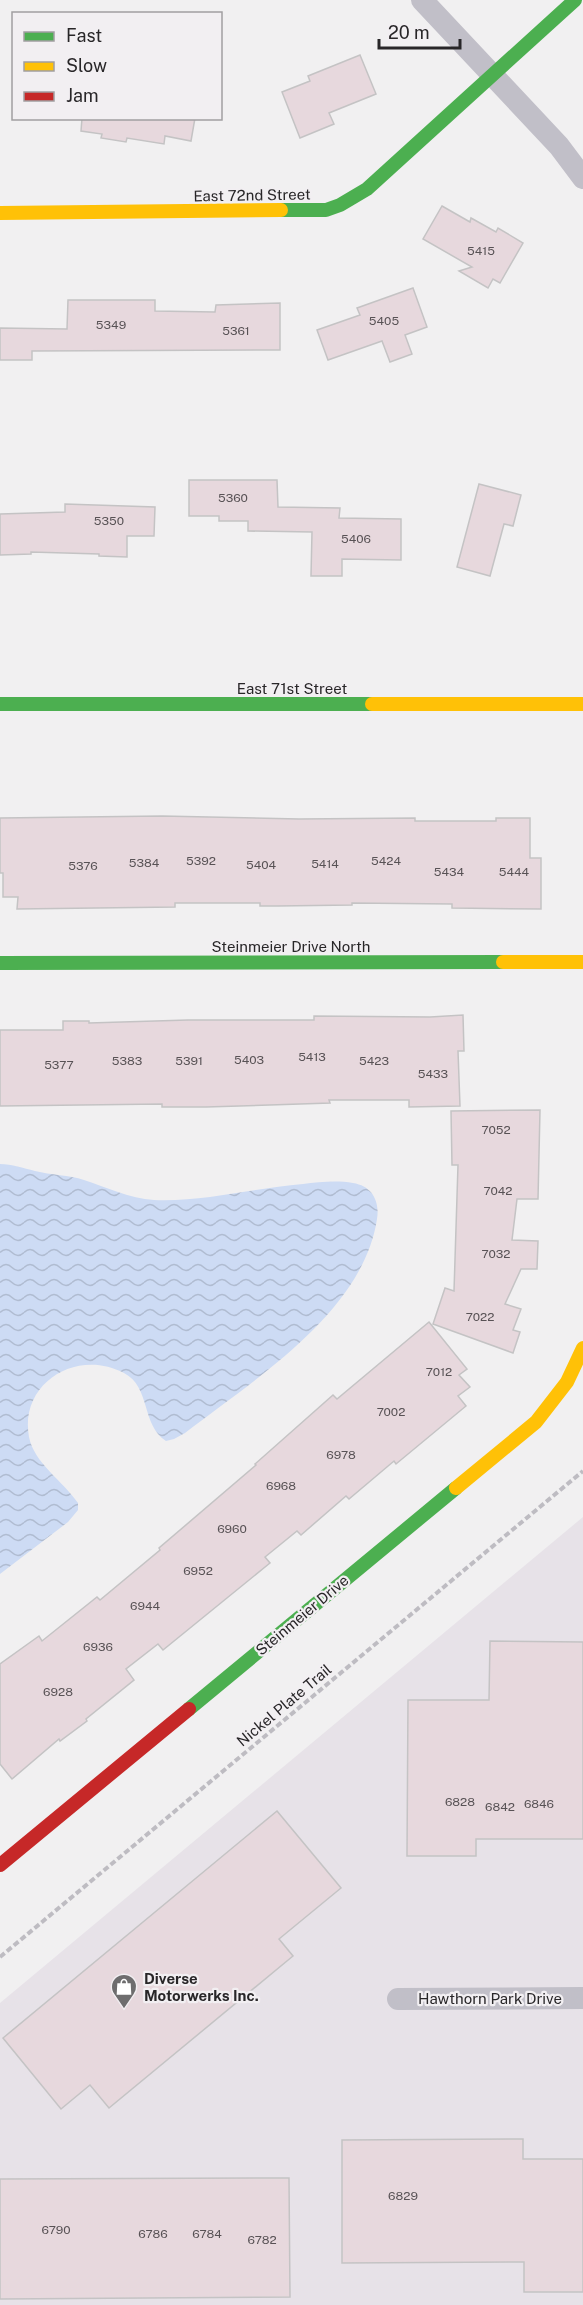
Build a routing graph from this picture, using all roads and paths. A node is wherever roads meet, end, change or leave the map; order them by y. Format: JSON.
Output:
{"nodes":[{"id":1,"x":422,"y":0,"type":"edge"},
{"id":2,"x":575,"y":0,"type":"edge"},
{"id":3,"x":492,"y":75,"type":"junction"},
{"id":4,"x":583,"y":178,"type":"edge"},
{"id":5,"x":0,"y":213,"type":"edge"},
{"id":6,"x":0,"y":704,"type":"edge"},
{"id":7,"x":583,"y":704,"type":"edge"},
{"id":8,"x":583,"y":962,"type":"edge"},
{"id":9,"x":0,"y":963,"type":"edge"},
{"id":10,"x":583,"y":1348,"type":"edge"},
{"id":11,"x":583,"y":1472,"type":"edge"},
{"id":12,"x":0,"y":1865,"type":"edge"},
{"id":13,"x":0,"y":1957,"type":"edge"},
{"id":14,"x":583,"y":1998,"type":"edge"},
{"id":15,"x":398,"y":1999,"type":"dead end"}],
"edges":[{"from":1,"to":3,"type":"street"},
{"from":2,"to":3,"type":"street","name":"East 72nd Street"},
{"from":3,"to":4,"type":"street"},
{"from":3,"to":5,"type":"street","name":"East 72nd Street"},
{"from":6,"to":7,"type":"street","name":"East 71st Street"},
{"from":8,"to":9,"type":"street","name":"Steinmeier Drive North"},
{"from":10,"to":12,"type":"street","name":"Steinmeier Drive"},
{"from":11,"to":13,"type":"path","name":"Nickel Plate Trail"},
{"from":14,"to":15,"type":"street","name":"Hawthorn Park Drive"}]}
